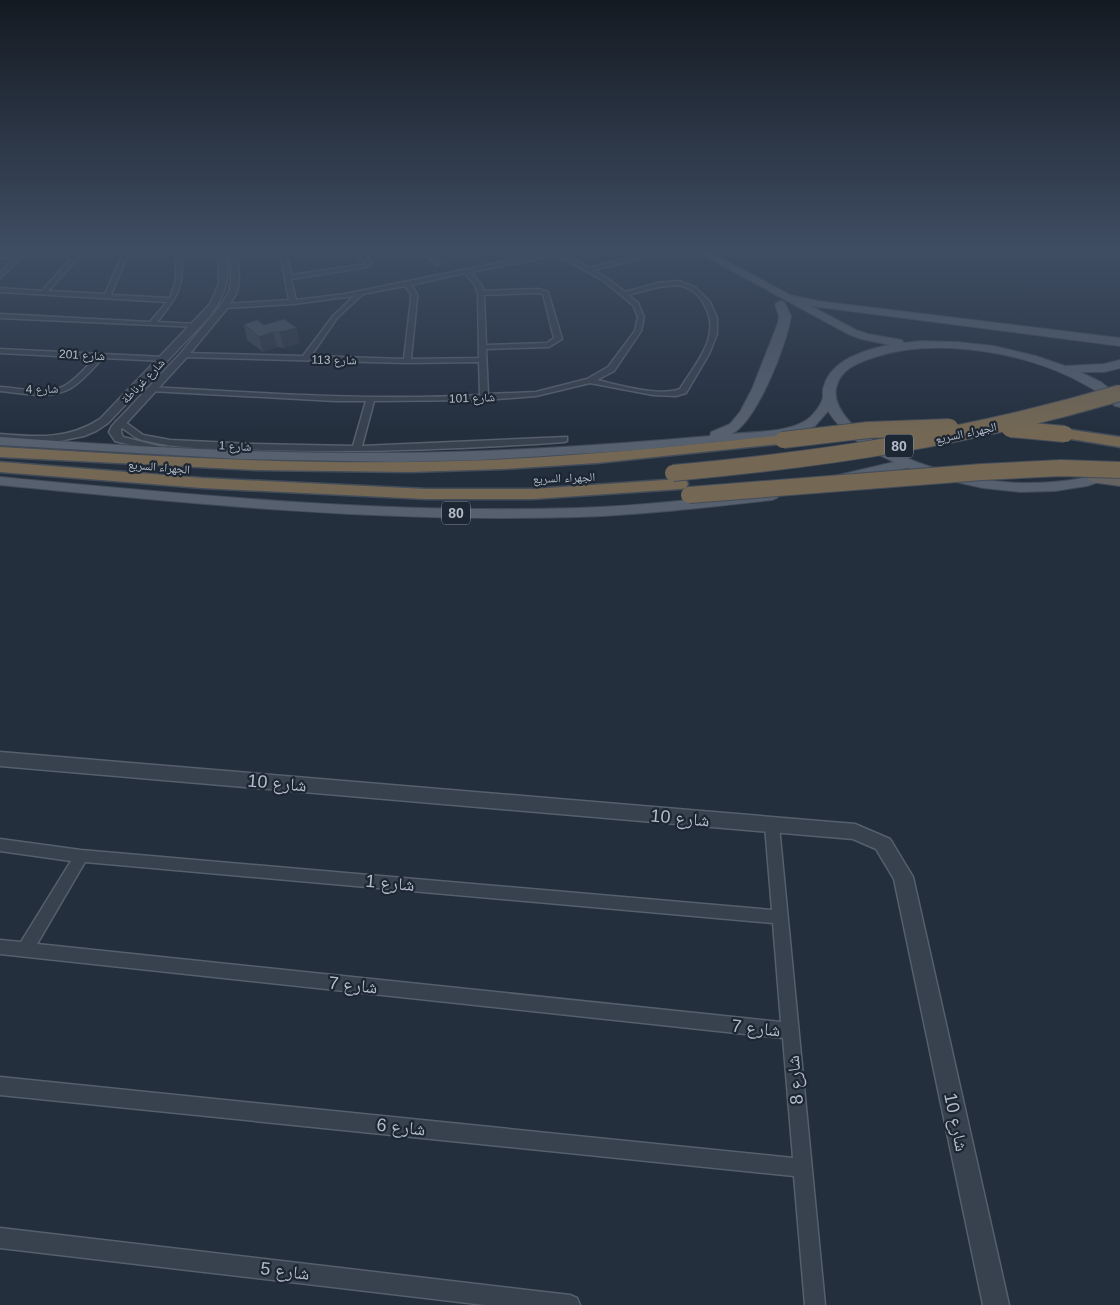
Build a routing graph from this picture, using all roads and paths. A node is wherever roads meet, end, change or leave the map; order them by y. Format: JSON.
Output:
{"nodes":[{"id":1,"x":165,"y":309,"type":"edge"},
{"id":2,"x":210,"y":309,"type":"edge"},
{"id":3,"x":223,"y":309,"type":"edge"},
{"id":4,"x":344,"y":309,"type":"edge"},
{"id":5,"x":413,"y":309,"type":"edge"},
{"id":6,"x":482,"y":309,"type":"edge"},
{"id":7,"x":550,"y":309,"type":"edge"},
{"id":8,"x":638,"y":309,"type":"edge"},
{"id":9,"x":711,"y":309,"type":"edge"},
{"id":10,"x":784,"y":309,"type":"edge"},
{"id":11,"x":793,"y":309,"type":"edge"},
{"id":12,"x":807,"y":309,"type":"edge"},
{"id":13,"x":857,"y":309,"type":"edge"},
{"id":14,"x":816,"y":312,"type":"junction"},
{"id":15,"x":0,"y":316,"type":"edge"},
{"id":16,"x":801,"y":316,"type":"junction"},
{"id":17,"x":152,"y":324,"type":"junction"},
{"id":18,"x":196,"y":326,"type":"junction"},
{"id":19,"x":842,"y":339,"type":"dead end"},
{"id":20,"x":1120,"y":342,"type":"edge"},
{"id":21,"x":917,"y":345,"type":"junction"},
{"id":22,"x":484,"y":347,"type":"junction"},
{"id":23,"x":0,"y":351,"type":"edge"},
{"id":24,"x":184,"y":354,"type":"junction"},
{"id":25,"x":101,"y":356,"type":"junction"},
{"id":26,"x":164,"y":359,"type":"junction"},
{"id":27,"x":305,"y":359,"type":"junction"},
{"id":28,"x":484,"y":360,"type":"junction"},
{"id":29,"x":407,"y":361,"type":"junction"},
{"id":30,"x":1120,"y":364,"type":"edge"},
{"id":31,"x":1064,"y":370,"type":"junction"},
{"id":32,"x":590,"y":381,"type":"junction"},
{"id":33,"x":0,"y":389,"type":"edge"},
{"id":34,"x":150,"y":390,"type":"junction"},
{"id":35,"x":1120,"y":393,"type":"edge"},
{"id":36,"x":484,"y":398,"type":"junction"},
{"id":37,"x":830,"y":398,"type":"junction"},
{"id":38,"x":371,"y":399,"type":"junction"},
{"id":39,"x":1120,"y":404,"type":"edge"},
{"id":40,"x":104,"y":421,"type":"junction"},
{"id":41,"x":119,"y":422,"type":"junction"},
{"id":42,"x":0,"y":437,"type":"edge"},
{"id":43,"x":564,"y":439,"type":"dead end"},
{"id":44,"x":0,"y":441,"type":"edge"},
{"id":45,"x":686,"y":442,"type":"junction"},
{"id":46,"x":1120,"y":442,"type":"edge"},
{"id":47,"x":357,"y":448,"type":"junction"},
{"id":48,"x":0,"y":453,"type":"edge"},
{"id":49,"x":176,"y":453,"type":"junction"},
{"id":50,"x":909,"y":463,"type":"junction"},
{"id":51,"x":0,"y":467,"type":"edge"},
{"id":52,"x":1120,"y":469,"type":"edge"},
{"id":53,"x":1097,"y":479,"type":"junction"},
{"id":54,"x":0,"y":481,"type":"edge"},
{"id":55,"x":1120,"y":481,"type":"edge"},
{"id":56,"x":680,"y":484,"type":"junction"},
{"id":57,"x":2,"y":763,"type":"edge"},
{"id":58,"x":772,"y":826,"type":"junction"},
{"id":59,"x":0,"y":845,"type":"edge"},
{"id":60,"x":81,"y":856,"type":"junction"},
{"id":61,"x":780,"y":917,"type":"junction"},
{"id":62,"x":0,"y":947,"type":"edge"},
{"id":63,"x":25,"y":950,"type":"junction"},
{"id":64,"x":790,"y":1031,"type":"junction"},
{"id":65,"x":0,"y":1086,"type":"edge"},
{"id":66,"x":803,"y":1168,"type":"junction"},
{"id":67,"x":0,"y":1238,"type":"edge"},
{"id":68,"x":570,"y":1305,"type":"edge"},
{"id":69,"x":815,"y":1305,"type":"edge"},
{"id":70,"x":996,"y":1305,"type":"edge"}],
"edges":[{"from":1,"to":17,"type":"street"},
{"from":2,"to":18,"type":"street","name":"شارع غرناطة"},
{"from":3,"to":24,"type":"street","name":"شارع غرناطة"},
{"from":4,"to":27,"type":"street"},
{"from":5,"to":29,"type":"street"},
{"from":6,"to":22,"type":"street"},
{"from":7,"to":22,"type":"street"},
{"from":8,"to":32,"type":"street","name":"شارع 101"},
{"from":9,"to":32,"type":"street"},
{"from":10,"to":45,"type":"main road"},
{"from":11,"to":16,"type":"main road"},
{"from":12,"to":14,"type":"main road"},
{"from":13,"to":20,"type":"main road"},
{"from":14,"to":16,"type":"main road"},
{"from":14,"to":21,"type":"main road"},
{"from":15,"to":17,"type":"street"},
{"from":16,"to":19,"type":"main road"},
{"from":17,"to":18,"type":"street"},
{"from":18,"to":26,"type":"street","name":"شارع غرناطة"},
{"from":21,"to":31,"type":"main road","number":"80"},
{"from":21,"to":37,"type":"main road","number":"80"},
{"from":22,"to":28,"type":"street"},
{"from":23,"to":25,"type":"street","name":"شارع 201"},
{"from":24,"to":27,"type":"street","name":"شارع 113"},
{"from":24,"to":34,"type":"street","name":"شارع غرناطة"},
{"from":25,"to":26,"type":"street","name":"شارع 201"},
{"from":25,"to":33,"type":"street","name":"شارع 4"},
{"from":26,"to":40,"type":"street","name":"شارع غرناطة"},
{"from":27,"to":29,"type":"street","name":"شارع 113"},
{"from":28,"to":29,"type":"street","name":"شارع 113"},
{"from":28,"to":36,"type":"street"},
{"from":30,"to":31,"type":"main road"},
{"from":31,"to":39,"type":"main road","number":"80"},
{"from":32,"to":36,"type":"street","name":"شارع 101"},
{"from":34,"to":38,"type":"street","name":"شارع 101"},
{"from":34,"to":41,"type":"street","name":"شارع غرناطة"},
{"from":35,"to":56,"type":"highway","name":"الجهراء السريع","number":"80","bridge":true},
{"from":36,"to":38,"type":"street","name":"شارع 101"},
{"from":37,"to":45,"type":"main road","name":"الجهراء السريع","number":"80"},
{"from":37,"to":50,"type":"main road","number":"80"},
{"from":38,"to":47,"type":"street"},
{"from":39,"to":56,"type":"highway","name":"الجهراء السريع","number":"80","bridge":true},
{"from":40,"to":41,"type":"street"},
{"from":40,"to":42,"type":"street","name":"شارع غرناطة"},
{"from":41,"to":47,"type":"street","name":"شارع 1"},
{"from":41,"to":49,"type":"street","name":"شارع غرناطة"},
{"from":43,"to":47,"type":"street","name":"شارع 1"},
{"from":44,"to":49,"type":"main road","name":"الجهراء السريع","number":"80"},
{"from":45,"to":49,"type":"main road","name":"الجهراء السريع","number":"80"},
{"from":46,"to":48,"type":"highway","bridge":true},
{"from":48,"to":56,"type":"highway","name":"الجهراء السريع","number":"80"},
{"from":50,"to":53,"type":"main road","number":"80"},
{"from":50,"to":54,"type":"main road","name":"الجهراء السريع","number":"80"},
{"from":51,"to":56,"type":"highway","name":"الجهراء السريع"},
{"from":52,"to":53,"type":"main road","number":"80"},
{"from":52,"to":56,"type":"highway","bridge":true},
{"from":53,"to":55,"type":"highway"},
{"from":57,"to":58,"type":"street","name":"شارع 10"},
{"from":58,"to":61,"type":"street","name":"شارع 8"},
{"from":58,"to":70,"type":"street","name":"شارع 10"},
{"from":59,"to":60,"type":"street","name":"شارع 1"},
{"from":60,"to":61,"type":"street","name":"شارع 1"},
{"from":60,"to":63,"type":"street"},
{"from":61,"to":64,"type":"street","name":"شارع 8"},
{"from":62,"to":63,"type":"street","name":"شارع 7"},
{"from":63,"to":64,"type":"street","name":"شارع 7"},
{"from":64,"to":66,"type":"street","name":"شارع 8"},
{"from":65,"to":66,"type":"street","name":"شارع 6"},
{"from":66,"to":69,"type":"street","name":"شارع 8"},
{"from":67,"to":68,"type":"street","name":"شارع 5"}]}
